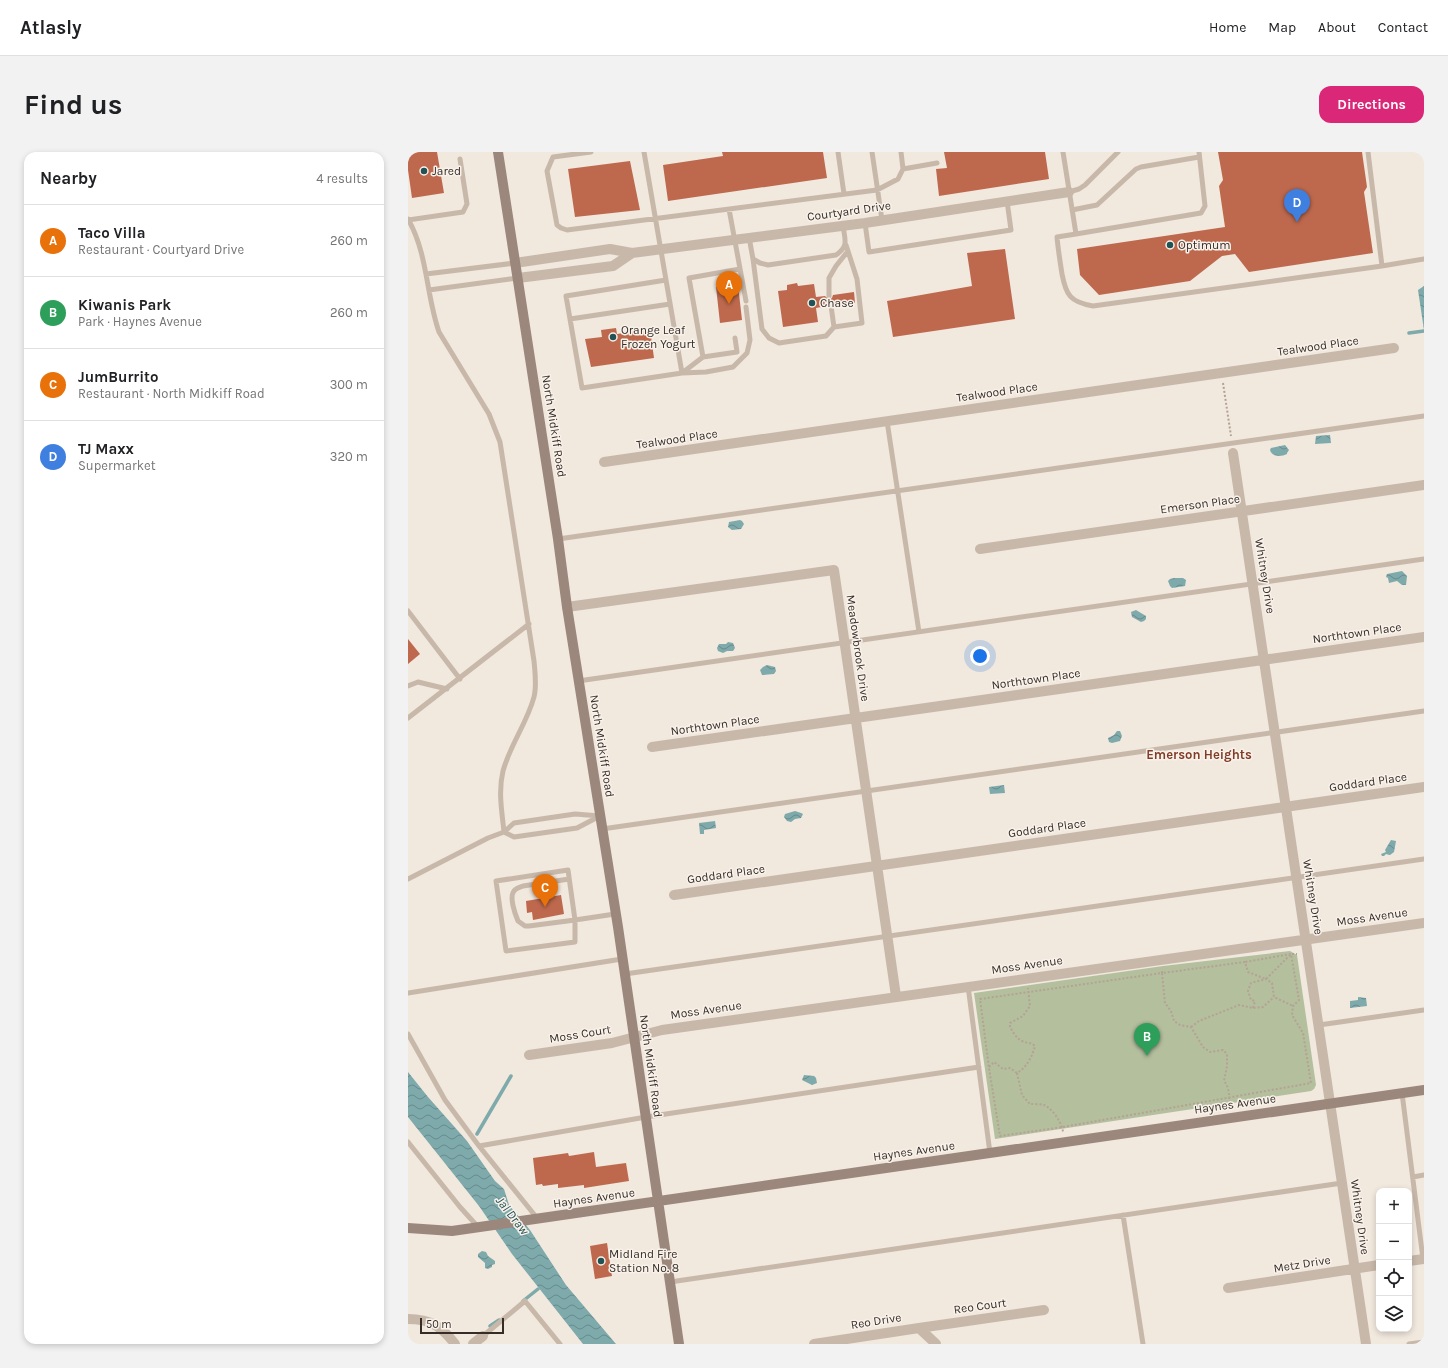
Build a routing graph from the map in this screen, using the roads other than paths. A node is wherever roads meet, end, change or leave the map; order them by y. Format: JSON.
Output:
{"nodes":[{"id":1,"x":498,"y":152,"type":"edge"},
{"id":2,"x":591,"y":152,"type":"edge"},
{"id":3,"x":644,"y":152,"type":"edge"},
{"id":4,"x":838,"y":152,"type":"edge"},
{"id":5,"x":872,"y":152,"type":"edge"},
{"id":6,"x":901,"y":152,"type":"edge"},
{"id":7,"x":1063,"y":152,"type":"edge"},
{"id":8,"x":1118,"y":152,"type":"edge"},
{"id":9,"x":1368,"y":152,"type":"edge"},
{"id":10,"x":1199,"y":155,"type":"edge"},
{"id":11,"x":460,"y":159,"type":"dead end"},
{"id":12,"x":937,"y":163,"type":"dead end"},
{"id":13,"x":903,"y":169,"type":"junction"},
{"id":14,"x":877,"y":190,"type":"junction"},
{"id":15,"x":1069,"y":192,"type":"junction"},
{"id":16,"x":844,"y":194,"type":"junction"},
{"id":17,"x":1007,"y":201,"type":"junction"},
{"id":18,"x":729,"y":209,"type":"junction"},
{"id":19,"x":1072,"y":210,"type":"junction"},
{"id":20,"x":656,"y":218,"type":"junction"},
{"id":21,"x":408,"y":219,"type":"edge"},
{"id":22,"x":882,"y":220,"type":"junction"},
{"id":23,"x":865,"y":223,"type":"junction"},
{"id":24,"x":843,"y":226,"type":"junction"},
{"id":25,"x":1076,"y":234,"type":"junction"},
{"id":26,"x":749,"y":237,"type":"junction"},
{"id":27,"x":734,"y":239,"type":"junction"},
{"id":28,"x":846,"y":245,"type":"junction"},
{"id":29,"x":661,"y":249,"type":"junction"},
{"id":30,"x":848,"y":251,"type":"junction"},
{"id":31,"x":632,"y":253,"type":"junction"},
{"id":32,"x":753,"y":259,"type":"junction"},
{"id":33,"x":1424,"y":259,"type":"edge"},
{"id":34,"x":516,"y":263,"type":"junction"},
{"id":35,"x":1382,"y":266,"type":"junction"},
{"id":36,"x":740,"y":269,"type":"junction"},
{"id":37,"x":426,"y":274,"type":"junction"},
{"id":38,"x":518,"y":278,"type":"junction"},
{"id":39,"x":666,"y":280,"type":"junction"},
{"id":40,"x":429,"y":290,"type":"junction"},
{"id":41,"x":829,"y":296,"type":"dead end"},
{"id":42,"x":670,"y":304,"type":"junction"},
{"id":43,"x":831,"y":306,"type":"dead end"},
{"id":44,"x":570,"y":319,"type":"junction"},
{"id":45,"x":834,"y":327,"type":"junction"},
{"id":46,"x":735,"y":338,"type":"dead end"},
{"id":47,"x":1394,"y":348,"type":"dead end"},
{"id":48,"x":703,"y":357,"type":"junction"},
{"id":49,"x":682,"y":373,"type":"junction"},
{"id":50,"x":1424,"y":416,"type":"edge"},
{"id":51,"x":886,"y":421,"type":"junction"},
{"id":52,"x":1232,"y":448,"type":"junction"},
{"id":53,"x":604,"y":462,"type":"dead end"},
{"id":54,"x":1424,"y":484,"type":"edge"},
{"id":55,"x":897,"y":491,"type":"junction"},
{"id":56,"x":1242,"y":511,"type":"junction"},
{"id":57,"x":558,"y":539,"type":"junction"},
{"id":58,"x":980,"y":549,"type":"dead end"},
{"id":59,"x":1424,"y":559,"type":"edge"},
{"id":60,"x":1253,"y":584,"type":"junction"},
{"id":61,"x":566,"y":607,"type":"junction"},
{"id":62,"x":408,"y":611,"type":"edge"},
{"id":63,"x":529,"y":624,"type":"junction"},
{"id":64,"x":919,"y":632,"type":"junction"},
{"id":65,"x":1424,"y":637,"type":"edge"},
{"id":66,"x":844,"y":643,"type":"junction"},
{"id":67,"x":1264,"y":659,"type":"junction"},
{"id":68,"x":460,"y":679,"type":"junction"},
{"id":69,"x":578,"y":681,"type":"junction"},
{"id":70,"x":408,"y":686,"type":"edge"},
{"id":71,"x":447,"y":689,"type":"junction"},
{"id":72,"x":1424,"y":711,"type":"edge"},
{"id":73,"x":408,"y":718,"type":"edge"},
{"id":74,"x":855,"y":718,"type":"junction"},
{"id":75,"x":1275,"y":733,"type":"junction"},
{"id":76,"x":652,"y":747,"type":"dead end"},
{"id":77,"x":1424,"y":787,"type":"edge"},
{"id":78,"x":866,"y":791,"type":"junction"},
{"id":79,"x":1286,"y":807,"type":"junction"},
{"id":80,"x":600,"y":816,"type":"junction"},
{"id":81,"x":602,"y":829,"type":"junction"},
{"id":82,"x":504,"y":832,"type":"junction"},
{"id":83,"x":1424,"y":858,"type":"edge"},
{"id":84,"x":877,"y":866,"type":"junction"},
{"id":85,"x":1296,"y":877,"type":"junction"},
{"id":86,"x":408,"y":879,"type":"edge"},
{"id":87,"x":569,"y":879,"type":"junction"},
{"id":88,"x":674,"y":895,"type":"dead end"},
{"id":89,"x":615,"y":914,"type":"junction"},
{"id":90,"x":574,"y":920,"type":"junction"},
{"id":91,"x":1424,"y":923,"type":"edge"},
{"id":92,"x":888,"y":937,"type":"junction"},
{"id":93,"x":1306,"y":939,"type":"junction"},
{"id":94,"x":622,"y":958,"type":"junction"},
{"id":95,"x":625,"y":974,"type":"junction"},
{"id":96,"x":968,"y":986,"type":"junction"},
{"id":97,"x":408,"y":993,"type":"edge"},
{"id":98,"x":896,"y":996,"type":"junction"},
{"id":99,"x":1424,"y":1010,"type":"edge"},
{"id":100,"x":1319,"y":1025,"type":"junction"},
{"id":101,"x":408,"y":1034,"type":"edge"},
{"id":102,"x":634,"y":1037,"type":"junction"},
{"id":103,"x":529,"y":1055,"type":"dead end"},
{"id":104,"x":979,"y":1067,"type":"junction"},
{"id":105,"x":1424,"y":1090,"type":"edge"},
{"id":106,"x":1402,"y":1093,"type":"junction"},
{"id":107,"x":1330,"y":1103,"type":"junction"},
{"id":108,"x":646,"y":1117,"type":"junction"},
{"id":109,"x":408,"y":1142,"type":"edge"},
{"id":110,"x":479,"y":1146,"type":"junction"},
{"id":111,"x":990,"y":1153,"type":"junction"},
{"id":112,"x":1424,"y":1175,"type":"edge"},
{"id":113,"x":1413,"y":1177,"type":"junction"},
{"id":114,"x":1342,"y":1183,"type":"junction"},
{"id":115,"x":658,"y":1202,"type":"junction"},
{"id":116,"x":1122,"y":1215,"type":"junction"},
{"id":117,"x":533,"y":1220,"type":"junction"},
{"id":118,"x":482,"y":1227,"type":"junction"},
{"id":119,"x":408,"y":1228,"type":"edge"},
{"id":120,"x":1423,"y":1259,"type":"edge"},
{"id":121,"x":1412,"y":1261,"type":"edge"},
{"id":122,"x":1376,"y":1265,"type":"edge"},
{"id":123,"x":1354,"y":1269,"type":"junction"},
{"id":124,"x":670,"y":1282,"type":"junction"},
{"id":125,"x":1228,"y":1288,"type":"dead end"},
{"id":126,"x":1044,"y":1310,"type":"dead end"},
{"id":127,"x":413,"y":1319,"type":"edge"},
{"id":128,"x":919,"y":1328,"type":"junction"},
{"id":129,"x":483,"y":1336,"type":"joint"},
{"id":130,"x":1424,"y":1342,"type":"edge"},
{"id":131,"x":834,"y":1343,"type":"edge"},
{"id":132,"x":455,"y":1344,"type":"edge"},
{"id":133,"x":473,"y":1344,"type":"edge"},
{"id":134,"x":560,"y":1344,"type":"edge"},
{"id":135,"x":679,"y":1344,"type":"edge"},
{"id":136,"x":814,"y":1344,"type":"edge"},
{"id":137,"x":936,"y":1344,"type":"edge"},
{"id":138,"x":1143,"y":1344,"type":"edge"},
{"id":139,"x":1366,"y":1344,"type":"edge"},
{"id":140,"x":1409,"y":1344,"type":"edge"}],
"edges":[{"from":1,"to":34,"type":"main road","name":"North Midkiff Road"},
{"from":2,"to":20,"type":"lane"},
{"from":3,"to":20,"type":"lane"},
{"from":4,"to":16,"type":"lane"},
{"from":5,"to":14,"type":"lane"},
{"from":6,"to":13,"type":"lane"},
{"from":7,"to":15,"type":"lane"},
{"from":8,"to":15,"type":"lane"},
{"from":9,"to":35,"type":"lane"},
{"from":10,"to":19,"type":"lane"},
{"from":10,"to":25,"type":"lane"},
{"from":11,"to":21,"type":"lane"},
{"from":12,"to":13,"type":"lane"},
{"from":13,"to":14,"type":"lane"},
{"from":14,"to":16,"type":"lane"},
{"from":14,"to":22,"type":"lane"},
{"from":15,"to":17,"type":"street","name":"Courtyard Drive"},
{"from":15,"to":19,"type":"lane"},
{"from":16,"to":18,"type":"lane"},
{"from":17,"to":22,"type":"street","name":"Courtyard Drive"},
{"from":17,"to":23,"type":"lane"},
{"from":18,"to":20,"type":"lane"},
{"from":18,"to":27,"type":"lane"},
{"from":19,"to":25,"type":"lane"},
{"from":20,"to":29,"type":"lane"},
{"from":21,"to":37,"type":"lane"},
{"from":22,"to":23,"type":"street","name":"Courtyard Drive"},
{"from":23,"to":24,"type":"street","name":"Courtyard Drive"},
{"from":24,"to":26,"type":"street","name":"Courtyard Drive"},
{"from":24,"to":28,"type":"lane"},
{"from":25,"to":35,"type":"lane"},
{"from":26,"to":27,"type":"street","name":"Courtyard Drive"},
{"from":26,"to":32,"type":"lane"},
{"from":27,"to":29,"type":"street","name":"Courtyard Drive"},
{"from":27,"to":36,"type":"lane"},
{"from":28,"to":30,"type":"lane"},
{"from":28,"to":32,"type":"lane"},
{"from":29,"to":31,"type":"street","name":"Courtyard Drive"},
{"from":29,"to":39,"type":"lane"},
{"from":30,"to":41,"type":"lane"},
{"from":30,"to":45,"type":"lane"},
{"from":31,"to":34,"type":"street","name":"Courtyard Drive"},
{"from":31,"to":38,"type":"street","name":"Courtyard Drive"},
{"from":32,"to":45,"type":"lane"},
{"from":33,"to":35,"type":"lane"},
{"from":34,"to":37,"type":"lane"},
{"from":34,"to":38,"type":"main road","name":"North Midkiff Road"},
{"from":36,"to":48,"type":"lane"},
{"from":36,"to":49,"type":"lane"},
{"from":37,"to":40,"type":"lane"},
{"from":38,"to":40,"type":"lane"},
{"from":38,"to":57,"type":"main road","name":"North Midkiff Road"},
{"from":39,"to":42,"type":"lane"},
{"from":39,"to":44,"type":"lane"},
{"from":40,"to":63,"type":"lane"},
{"from":42,"to":44,"type":"lane"},
{"from":42,"to":49,"type":"lane"},
{"from":43,"to":45,"type":"lane"},
{"from":44,"to":49,"type":"lane"},
{"from":46,"to":48,"type":"lane"},
{"from":47,"to":51,"type":"street","name":"Tealwood Place"},
{"from":48,"to":49,"type":"lane"},
{"from":50,"to":52,"type":"lane"},
{"from":51,"to":53,"type":"street","name":"Tealwood Place"},
{"from":51,"to":55,"type":"lane"},
{"from":52,"to":55,"type":"lane"},
{"from":52,"to":56,"type":"street","name":"Whitney Drive"},
{"from":54,"to":56,"type":"street","name":"Emerson Place"},
{"from":55,"to":57,"type":"lane"},
{"from":55,"to":64,"type":"lane"},
{"from":56,"to":58,"type":"street","name":"Emerson Place"},
{"from":56,"to":60,"type":"street","name":"Whitney Drive"},
{"from":57,"to":61,"type":"main road","name":"North Midkiff Road"},
{"from":59,"to":60,"type":"lane"},
{"from":60,"to":64,"type":"lane"},
{"from":60,"to":67,"type":"street","name":"Whitney Drive"},
{"from":61,"to":66,"type":"street","name":"Meadowbrook Drive"},
{"from":61,"to":69,"type":"main road","name":"North Midkiff Road"},
{"from":62,"to":68,"type":"lane"},
{"from":63,"to":68,"type":"lane"},
{"from":63,"to":82,"type":"lane"},
{"from":64,"to":66,"type":"lane"},
{"from":65,"to":67,"type":"street","name":"Northtown Place"},
{"from":66,"to":69,"type":"lane"},
{"from":66,"to":74,"type":"street","name":"Meadowbrook Drive"},
{"from":67,"to":74,"type":"street","name":"Northtown Place"},
{"from":67,"to":75,"type":"street","name":"Whitney Drive"},
{"from":68,"to":71,"type":"lane"},
{"from":69,"to":80,"type":"main road","name":"North Midkiff Road"},
{"from":70,"to":71,"type":"lane"},
{"from":71,"to":73,"type":"lane"},
{"from":72,"to":75,"type":"lane"},
{"from":74,"to":76,"type":"street","name":"Northtown Place"},
{"from":74,"to":78,"type":"street","name":"Meadowbrook Drive"},
{"from":75,"to":78,"type":"lane"},
{"from":75,"to":79,"type":"street","name":"Whitney Drive"},
{"from":77,"to":79,"type":"street","name":"Goddard Place"},
{"from":78,"to":81,"type":"lane"},
{"from":78,"to":84,"type":"street","name":"Meadowbrook Drive"},
{"from":79,"to":84,"type":"street","name":"Goddard Place"},
{"from":79,"to":85,"type":"street","name":"Whitney Drive"},
{"from":80,"to":81,"type":"main road","name":"North Midkiff Road"},
{"from":80,"to":82,"type":"lane"},
{"from":80,"to":82,"type":"lane"},
{"from":81,"to":89,"type":"main road","name":"North Midkiff Road"},
{"from":82,"to":86,"type":"lane"},
{"from":83,"to":85,"type":"lane"},
{"from":84,"to":88,"type":"street","name":"Goddard Place"},
{"from":84,"to":92,"type":"street","name":"Meadowbrook Drive"},
{"from":85,"to":92,"type":"lane"},
{"from":85,"to":93,"type":"street","name":"Whitney Drive"},
{"from":87,"to":90,"type":"lane"},
{"from":87,"to":90,"type":"lane"},
{"from":87,"to":90,"type":"lane"},
{"from":89,"to":90,"type":"lane"},
{"from":89,"to":94,"type":"main road","name":"North Midkiff Road"},
{"from":91,"to":93,"type":"street","name":"Moss Avenue"},
{"from":92,"to":95,"type":"lane"},
{"from":92,"to":98,"type":"street","name":"Meadowbrook Drive"},
{"from":93,"to":96,"type":"street","name":"Moss Avenue"},
{"from":93,"to":100,"type":"street","name":"Whitney Drive"},
{"from":94,"to":95,"type":"main road","name":"North Midkiff Road"},
{"from":94,"to":97,"type":"lane"},
{"from":95,"to":102,"type":"main road","name":"North Midkiff Road"},
{"from":96,"to":98,"type":"street","name":"Moss Avenue"},
{"from":96,"to":104,"type":"lane"},
{"from":98,"to":102,"type":"street","name":"Moss Avenue"},
{"from":99,"to":100,"type":"lane"},
{"from":100,"to":107,"type":"street","name":"Whitney Drive"},
{"from":101,"to":110,"type":"lane"},
{"from":102,"to":103,"type":"street","name":"Moss Court"},
{"from":102,"to":108,"type":"main road","name":"North Midkiff Road"},
{"from":104,"to":108,"type":"lane"},
{"from":104,"to":111,"type":"lane"},
{"from":105,"to":106,"type":"main road","name":"Haynes Avenue"},
{"from":106,"to":107,"type":"main road","name":"Haynes Avenue"},
{"from":106,"to":113,"type":"lane"},
{"from":107,"to":111,"type":"main road","name":"Haynes Avenue"},
{"from":107,"to":114,"type":"street","name":"Whitney Drive"},
{"from":108,"to":110,"type":"lane"},
{"from":108,"to":115,"type":"main road","name":"North Midkiff Road"},
{"from":109,"to":118,"type":"lane"},
{"from":110,"to":117,"type":"lane"},
{"from":111,"to":115,"type":"main road","name":"Haynes Avenue"},
{"from":112,"to":113,"type":"lane"},
{"from":113,"to":120,"type":"lane"},
{"from":114,"to":116,"type":"lane"},
{"from":114,"to":123,"type":"street","name":"Whitney Drive"},
{"from":115,"to":117,"type":"main road","name":"Haynes Avenue"},
{"from":115,"to":124,"type":"main road","name":"North Midkiff Road"},
{"from":116,"to":124,"type":"lane"},
{"from":116,"to":138,"type":"lane"},
{"from":117,"to":118,"type":"main road","name":"Haynes Avenue"},
{"from":118,"to":119,"type":"main road","name":"Haynes Avenue"},
{"from":120,"to":121,"type":"street"},
{"from":122,"to":123,"type":"street","name":"Metz Drive"},
{"from":123,"to":125,"type":"street","name":"Metz Drive"},
{"from":123,"to":139,"type":"street","name":"Whitney Drive"},
{"from":124,"to":135,"type":"main road","name":"North Midkiff Road"},
{"from":126,"to":128,"type":"street","name":"Reo Court"},
{"from":127,"to":132,"type":"street"},
{"from":128,"to":131,"type":"street","name":"Reo Drive"},
{"from":128,"to":137,"type":"street","name":"Reo Drive"},
{"from":129,"to":133,"type":"street"},
{"from":129,"to":134,"type":"lane"},
{"from":130,"to":140,"type":"lane"},
{"from":131,"to":136,"type":"street","name":"Reo Drive"}]}
